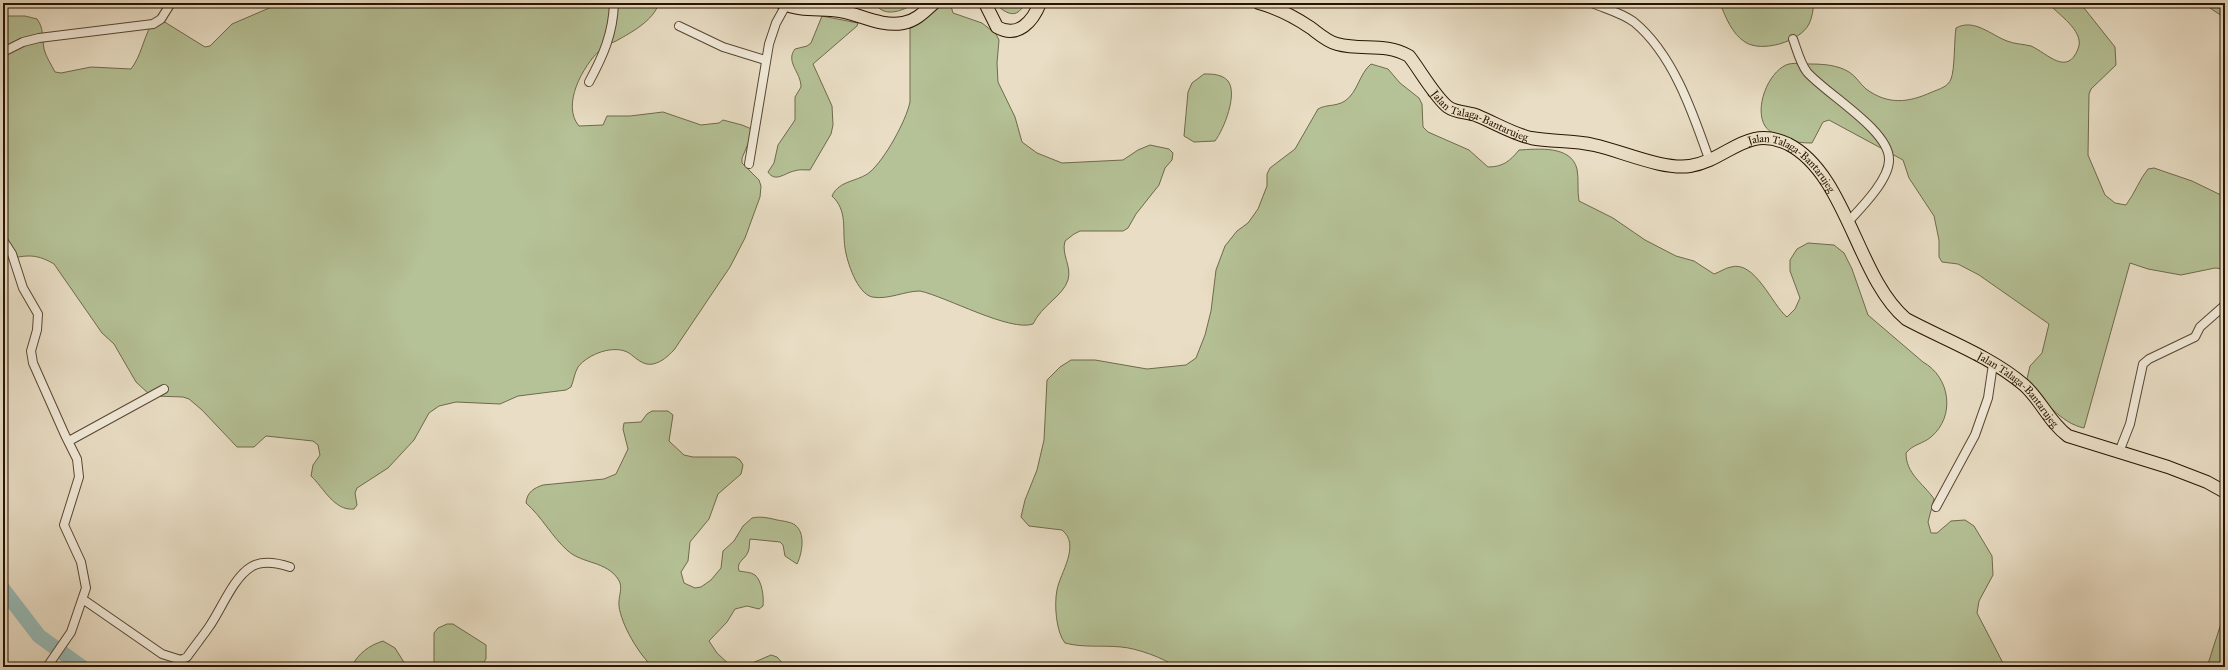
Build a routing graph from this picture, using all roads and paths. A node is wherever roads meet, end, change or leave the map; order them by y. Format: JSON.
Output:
{"nodes":[{"id":1,"x":172,"y":3,"type":"edge"},
{"id":2,"x":614,"y":3,"type":"edge"},
{"id":3,"x":934,"y":3,"type":"edge"},
{"id":4,"x":985,"y":3,"type":"edge"},
{"id":5,"x":1040,"y":3,"type":"edge"},
{"id":6,"x":1259,"y":3,"type":"edge"},
{"id":7,"x":1592,"y":3,"type":"edge"},
{"id":8,"x":784,"y":4,"type":"edge"},
{"id":9,"x":679,"y":26,"type":"dead end"},
{"id":10,"x":1793,"y":39,"type":"dead end"},
{"id":11,"x":3,"y":52,"type":"edge"},
{"id":12,"x":765,"y":60,"type":"junction"},
{"id":13,"x":589,"y":82,"type":"dead end"},
{"id":14,"x":1709,"y":159,"type":"junction"},
{"id":15,"x":749,"y":164,"type":"dead end"},
{"id":16,"x":1848,"y":222,"type":"junction"},
{"id":17,"x":3,"y":240,"type":"edge"},
{"id":18,"x":2225,"y":305,"type":"edge"},
{"id":19,"x":1993,"y":364,"type":"junction"},
{"id":20,"x":164,"y":389,"type":"dead end"},
{"id":21,"x":69,"y":441,"type":"junction"},
{"id":22,"x":2119,"y":452,"type":"junction"},
{"id":23,"x":2225,"y":492,"type":"edge"},
{"id":24,"x":1936,"y":508,"type":"dead end"},
{"id":25,"x":290,"y":566,"type":"dead end"},
{"id":26,"x":84,"y":600,"type":"junction"},
{"id":27,"x":46,"y":667,"type":"edge"}],
"edges":[{"from":1,"to":11,"type":"street"},
{"from":2,"to":13,"type":"street"},
{"from":3,"to":8,"type":"main road"},
{"from":4,"to":5,"type":"main road"},
{"from":6,"to":14,"type":"main road","name":"Jalan Talaga-Bantarujeg"},
{"from":7,"to":14,"type":"street"},
{"from":8,"to":12,"type":"street"},
{"from":9,"to":12,"type":"street"},
{"from":10,"to":16,"type":"street"},
{"from":12,"to":15,"type":"street"},
{"from":14,"to":16,"type":"main road","name":"Jalan Talaga-Bantarujeg"},
{"from":16,"to":19,"type":"main road","name":"Jalan Talaga-Bantarujeg"},
{"from":17,"to":21,"type":"street"},
{"from":18,"to":22,"type":"street"},
{"from":19,"to":22,"type":"main road","name":"Jalan Talaga-Bantarujeg"},
{"from":19,"to":24,"type":"street"},
{"from":20,"to":21,"type":"street"},
{"from":21,"to":26,"type":"street"},
{"from":22,"to":23,"type":"main road","name":"Jalan Talaga-Bantarujeg"},
{"from":25,"to":26,"type":"street"},
{"from":26,"to":27,"type":"street"}]}
